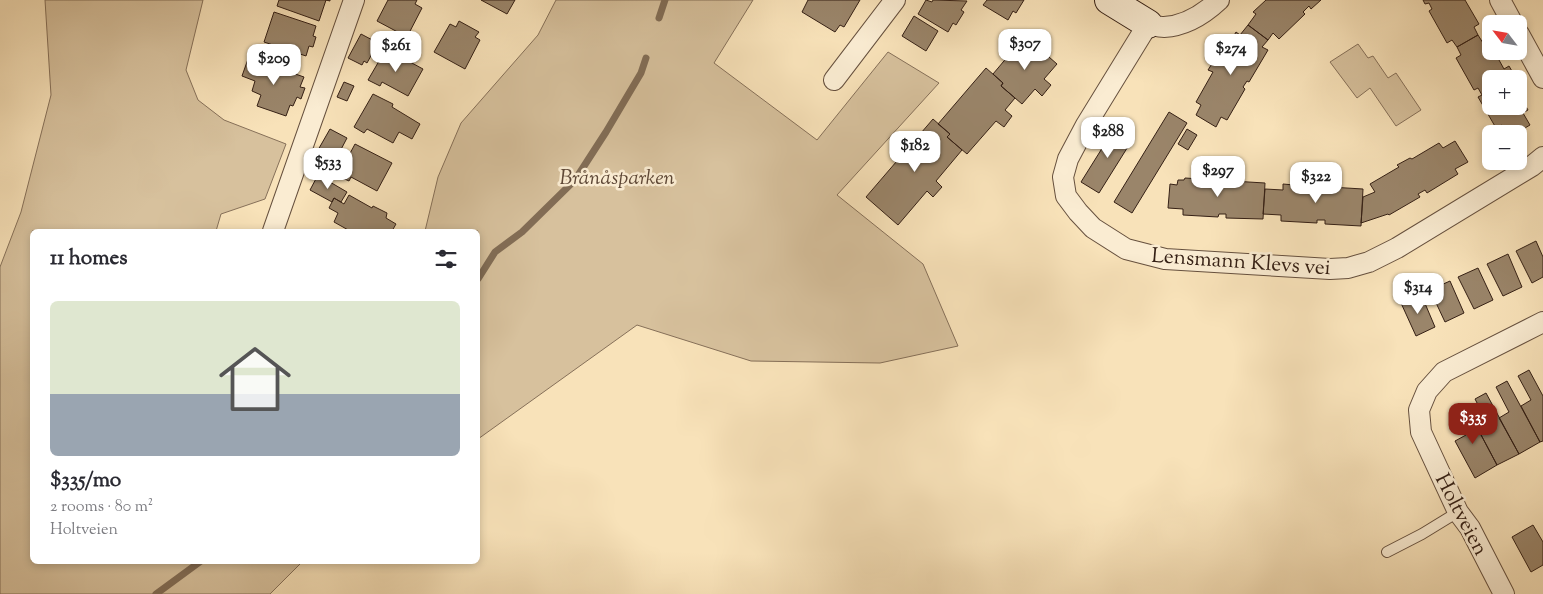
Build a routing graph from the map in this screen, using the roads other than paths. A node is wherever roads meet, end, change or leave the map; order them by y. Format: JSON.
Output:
{"nodes":[{"id":1,"x":354,"y":0,"type":"edge"},
{"id":2,"x":895,"y":0,"type":"edge"},
{"id":3,"x":1109,"y":0,"type":"edge"},
{"id":4,"x":1219,"y":0,"type":"edge"},
{"id":5,"x":1500,"y":0,"type":"edge"},
{"id":6,"x":1508,"y":15,"type":"edge"},
{"id":7,"x":1148,"y":24,"type":"junction"},
{"id":8,"x":1528,"y":50,"type":"edge"},
{"id":9,"x":1543,"y":78,"type":"edge"},
{"id":10,"x":834,"y":80,"type":"dead end"},
{"id":11,"x":1543,"y":157,"type":"edge"},
{"id":12,"x":274,"y":229,"type":"edge"},
{"id":13,"x":1543,"y":322,"type":"edge"},
{"id":14,"x":1458,"y":512,"type":"junction"},
{"id":15,"x":1387,"y":552,"type":"dead end"},
{"id":16,"x":1504,"y":594,"type":"edge"}],
"edges":[{"from":1,"to":12,"type":"street"},
{"from":2,"to":10,"type":"street"},
{"from":3,"to":7,"type":"street"},
{"from":4,"to":7,"type":"street"},
{"from":5,"to":6,"type":"street"},
{"from":7,"to":11,"type":"street","name":"Lensmann Klevs vei"},
{"from":8,"to":9,"type":"street"},
{"from":13,"to":14,"type":"street","name":"Holtveien"},
{"from":14,"to":15,"type":"lane"},
{"from":14,"to":16,"type":"street","name":"Holtveien"}]}
